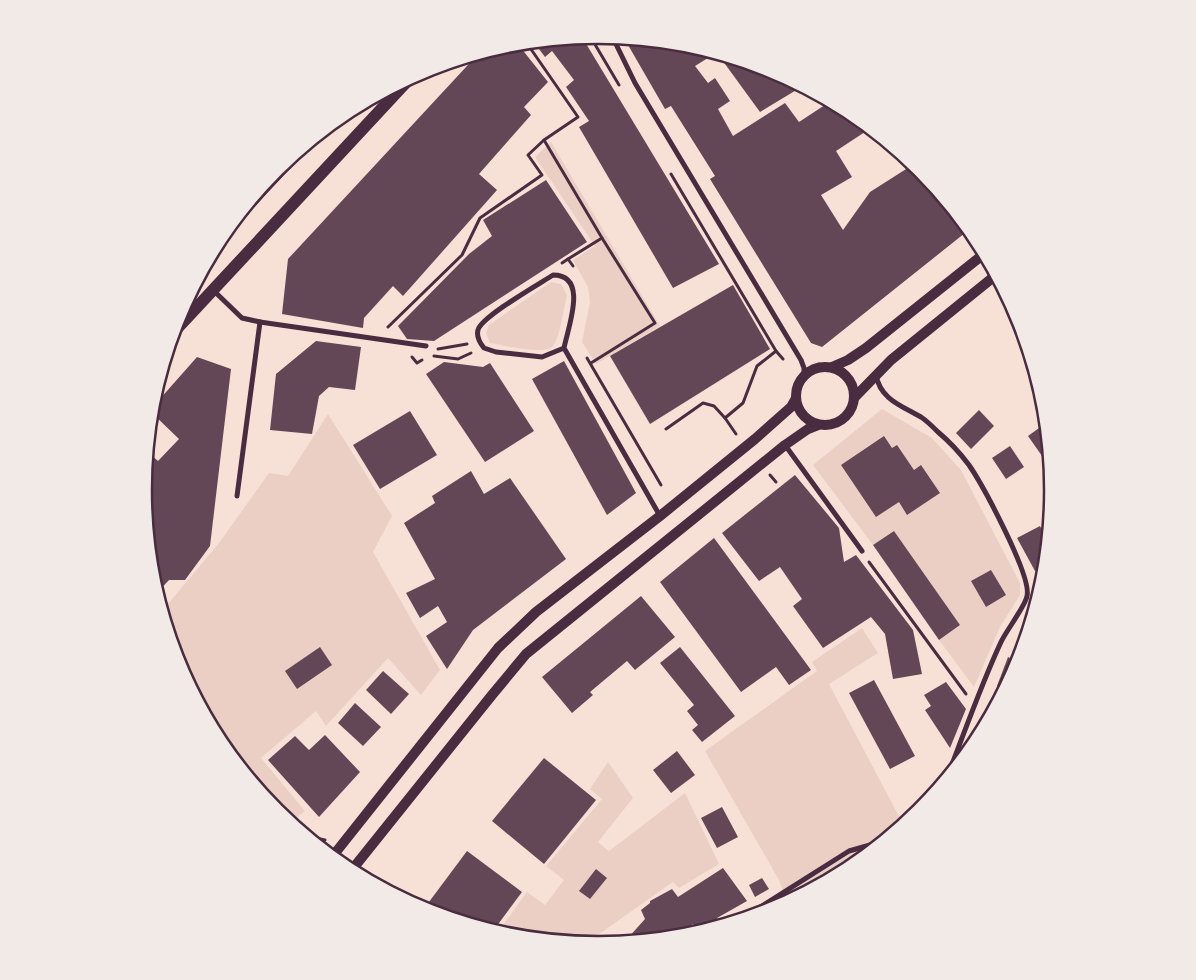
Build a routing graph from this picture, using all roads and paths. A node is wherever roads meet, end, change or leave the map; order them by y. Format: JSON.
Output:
{"nodes":[{"id":1,"x":595,"y":44,"type":"edge"},
{"id":2,"x":616,"y":45,"type":"edge"},
{"id":3,"x":531,"y":49,"type":"edge"},
{"id":4,"x":620,"y":87,"type":"dead end"},
{"id":5,"x":397,"y":92,"type":"edge"},
{"id":6,"x":544,"y":140,"type":"junction"},
{"id":7,"x":670,"y":172,"type":"dead end"},
{"id":8,"x":602,"y":238,"type":"junction"},
{"id":9,"x":979,"y":258,"type":"edge"},
{"id":10,"x":568,"y":259,"type":"dead end"},
{"id":11,"x":991,"y":279,"type":"edge"},
{"id":12,"x":213,"y":290,"type":"junction"},
{"id":13,"x":186,"y":319,"type":"edge"},
{"id":14,"x":260,"y":322,"type":"junction"},
{"id":15,"x":376,"y":339,"type":"junction"},
{"id":16,"x":467,"y":344,"type":"dead end"},
{"id":17,"x":428,"y":348,"type":"joint"},
{"id":18,"x":564,"y":348,"type":"junction"},
{"id":19,"x":776,"y":351,"type":"junction"},
{"id":20,"x":472,"y":353,"type":"dead end"},
{"id":21,"x":458,"y":359,"type":"dead end"},
{"id":22,"x":785,"y":362,"type":"dead end"},
{"id":23,"x":832,"y":367,"type":"junction"},
{"id":24,"x":804,"y":375,"type":"junction"},
{"id":25,"x":876,"y":375,"type":"junction"},
{"id":26,"x":854,"y":398,"type":"junction"},
{"id":27,"x":795,"y":400,"type":"junction"},
{"id":28,"x":818,"y":425,"type":"junction"},
{"id":29,"x":666,"y":429,"type":"dead end"},
{"id":30,"x":785,"y":445,"type":"junction"},
{"id":31,"x":661,"y":485,"type":"dead end"},
{"id":32,"x":237,"y":496,"type":"dead end"},
{"id":33,"x":660,"y":516,"type":"junction"},
{"id":34,"x":862,"y":551,"type":"joint"},
{"id":35,"x":974,"y":706,"type":"junction"},
{"id":36,"x":954,"y":760,"type":"edge"},
{"id":37,"x":867,"y":846,"type":"edge"},
{"id":38,"x":336,"y":851,"type":"edge"},
{"id":39,"x":357,"y":865,"type":"edge"},
{"id":40,"x":768,"y":902,"type":"edge"}],
"edges":[{"from":1,"to":4,"type":"path"},
{"from":2,"to":24,"type":"street"},
{"from":3,"to":6,"type":"path"},
{"from":5,"to":12,"type":"main road"},
{"from":6,"to":8,"type":"path"},
{"from":6,"to":15,"type":"path"},
{"from":7,"to":19,"type":"path"},
{"from":8,"to":10,"type":"path"},
{"from":8,"to":31,"type":"path"},
{"from":9,"to":23,"type":"main road"},
{"from":11,"to":25,"type":"main road"},
{"from":12,"to":13,"type":"main road"},
{"from":12,"to":14,"type":"street"},
{"from":14,"to":15,"type":"street"},
{"from":14,"to":32,"type":"street"},
{"from":15,"to":17,"type":"street"},
{"from":16,"to":17,"type":"path"},
{"from":18,"to":18,"type":"street"},
{"from":18,"to":33,"type":"street"},
{"from":19,"to":22,"type":"path"},
{"from":19,"to":29,"type":"path"},
{"from":20,"to":21,"type":"path"},
{"from":23,"to":24,"type":"main road"},
{"from":23,"to":26,"type":"main road"},
{"from":24,"to":27,"type":"main road"},
{"from":25,"to":26,"type":"main road"},
{"from":25,"to":35,"type":"street"},
{"from":26,"to":28,"type":"main road"},
{"from":27,"to":28,"type":"main road"},
{"from":27,"to":33,"type":"main road"},
{"from":28,"to":30,"type":"main road"},
{"from":30,"to":34,"type":"street"},
{"from":30,"to":39,"type":"main road"},
{"from":33,"to":38,"type":"main road"},
{"from":34,"to":35,"type":"path"},
{"from":35,"to":36,"type":"street"},
{"from":37,"to":40,"type":"street"}]}
